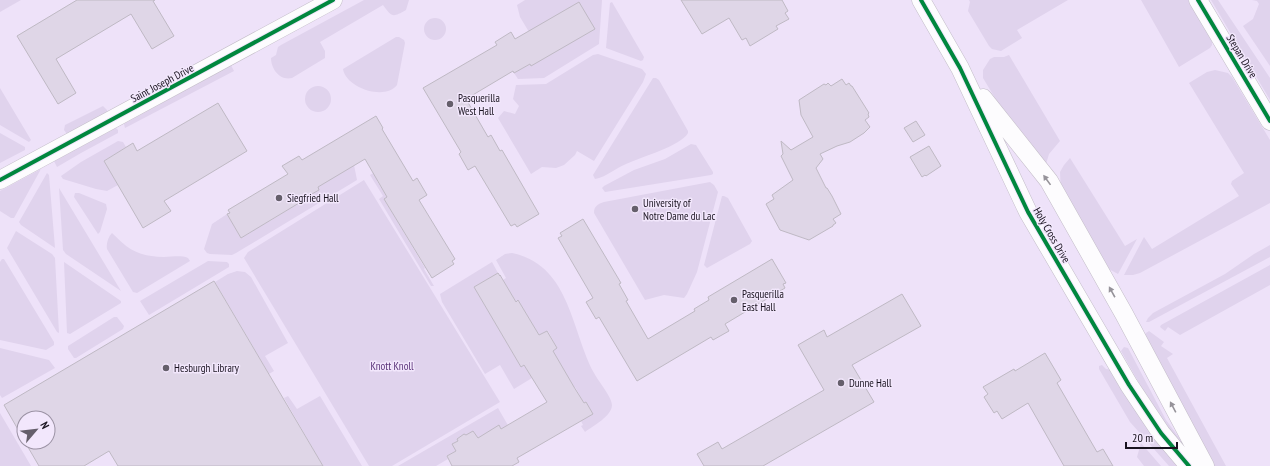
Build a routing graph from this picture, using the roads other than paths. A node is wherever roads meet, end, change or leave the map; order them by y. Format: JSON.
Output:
{"nodes":[{"id":1,"x":332,"y":0,"type":"edge"},
{"id":2,"x":921,"y":0,"type":"edge"},
{"id":3,"x":1198,"y":0,"type":"edge"},
{"id":4,"x":960,"y":68,"type":"junction"},
{"id":5,"x":1270,"y":121,"type":"edge"},
{"id":6,"x":0,"y":180,"type":"edge"},
{"id":7,"x":1189,"y":466,"type":"edge"},
{"id":8,"x":1205,"y":466,"type":"edge"}],
"edges":[{"from":1,"to":6,"type":"street","name":"Saint Joseph Drive"},
{"from":2,"to":4,"type":"street","name":"Holy Cross Drive"},
{"from":3,"to":5,"type":"street","name":"Stepan Drive"},
{"from":4,"to":7,"type":"street","name":"Holy Cross Drive"},
{"from":8,"to":4,"type":"street","name":"Holy Cross Drive","one_way":true}]}
